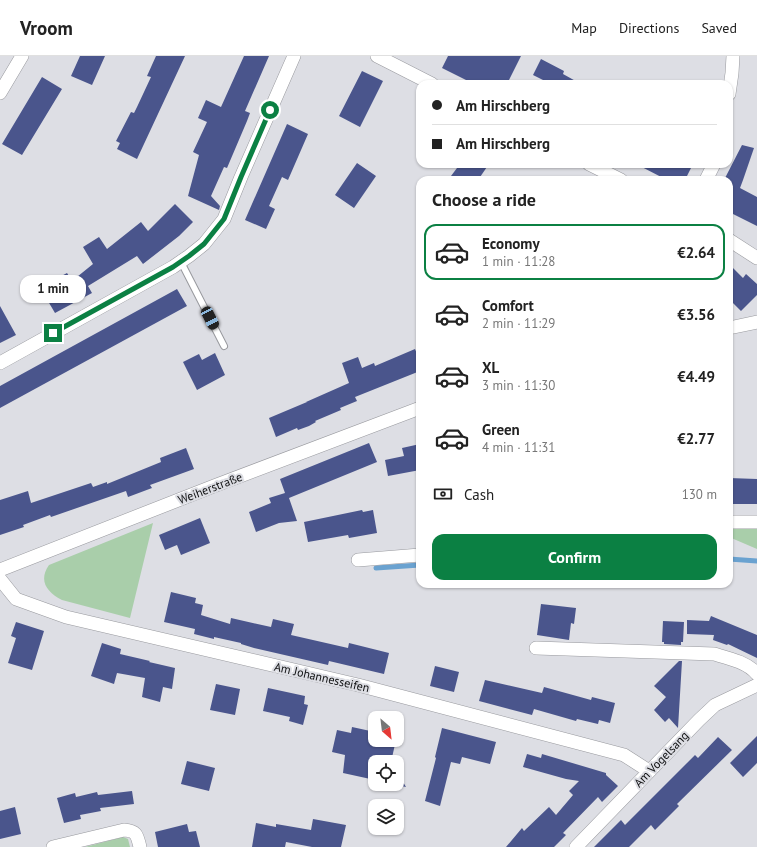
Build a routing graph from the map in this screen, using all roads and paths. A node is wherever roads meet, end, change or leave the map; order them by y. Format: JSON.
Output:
{"nodes":[{"id":1,"x":22,"y":56,"type":"edge"},
{"id":2,"x":294,"y":56,"type":"edge"},
{"id":3,"x":377,"y":56,"type":"edge"},
{"id":4,"x":733,"y":56,"type":"edge"},
{"id":5,"x":424,"y":80,"type":"edge"},
{"id":6,"x":730,"y":80,"type":"edge"},
{"id":7,"x":0,"y":93,"type":"edge"},
{"id":8,"x":597,"y":168,"type":"edge"},
{"id":9,"x":613,"y":176,"type":"edge"},
{"id":10,"x":733,"y":243,"type":"edge"},
{"id":11,"x":757,"y":258,"type":"edge"},
{"id":12,"x":181,"y":262,"type":"junction"},
{"id":13,"x":757,"y":322,"type":"edge"},
{"id":14,"x":733,"y":327,"type":"edge"},
{"id":15,"x":224,"y":346,"type":"dead end"},
{"id":16,"x":0,"y":363,"type":"edge"},
{"id":17,"x":416,"y":410,"type":"edge"},
{"id":18,"x":733,"y":522,"type":"edge"},
{"id":19,"x":757,"y":522,"type":"edge"},
{"id":20,"x":416,"y":555,"type":"edge"},
{"id":21,"x":358,"y":560,"type":"dead end"},
{"id":22,"x":0,"y":570,"type":"edge"},
{"id":23,"x":0,"y":579,"type":"edge"},
{"id":24,"x":536,"y":648,"type":"dead end"},
{"id":25,"x":757,"y":674,"type":"edge"},
{"id":26,"x":757,"y":685,"type":"edge"},
{"id":27,"x":649,"y":771,"type":"junction"},
{"id":28,"x":53,"y":847,"type":"edge"},
{"id":29,"x":140,"y":847,"type":"edge"},
{"id":30,"x":576,"y":847,"type":"edge"}],
"edges":[{"from":1,"to":7,"type":"street"},
{"from":2,"to":12,"type":"street"},
{"from":3,"to":5,"type":"street"},
{"from":4,"to":6,"type":"street"},
{"from":8,"to":9,"type":"street"},
{"from":10,"to":11,"type":"street"},
{"from":12,"to":15,"type":"lane"},
{"from":12,"to":16,"type":"street"},
{"from":13,"to":14,"type":"street"},
{"from":17,"to":22,"type":"street","name":"Weiherstraße"},
{"from":18,"to":19,"type":"street"},
{"from":20,"to":21,"type":"street"},
{"from":23,"to":27,"type":"street","name":"Am Johannesseifen"},
{"from":24,"to":25,"type":"street"},
{"from":26,"to":27,"type":"street","name":"Am Vogelsang"},
{"from":27,"to":30,"type":"street","name":"Am Vogelsang"},
{"from":28,"to":29,"type":"street"}]}
